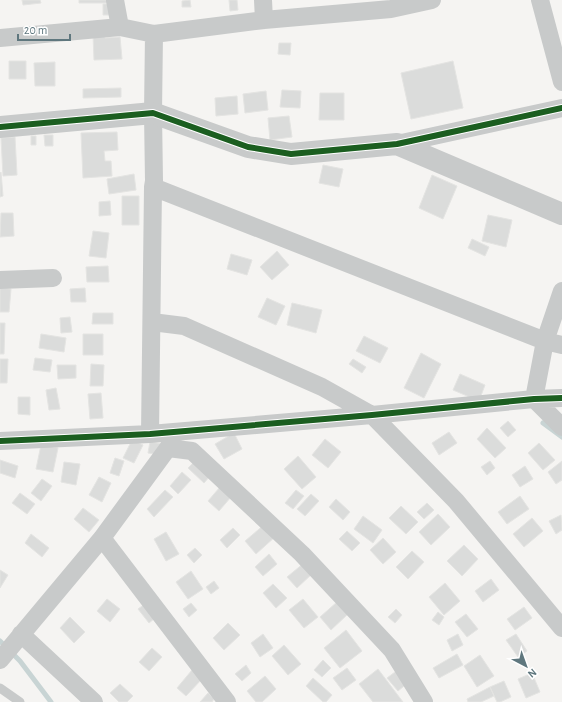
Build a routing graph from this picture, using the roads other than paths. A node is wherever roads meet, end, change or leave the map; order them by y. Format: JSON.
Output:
{"nodes":[{"id":1,"x":115,"y":0,"type":"edge"},
{"id":2,"x":263,"y":0,"type":"edge"},
{"id":3,"x":432,"y":0,"type":"edge"},
{"id":4,"x":540,"y":0,"type":"edge"},
{"id":5,"x":264,"y":20,"type":"junction"},
{"id":6,"x":120,"y":27,"type":"junction"},
{"id":7,"x":154,"y":34,"type":"junction"},
{"id":8,"x":0,"y":38,"type":"edge"},
{"id":9,"x":562,"y":82,"type":"edge"},
{"id":10,"x":562,"y":108,"type":"edge"},
{"id":11,"x":153,"y":113,"type":"junction"},
{"id":12,"x":0,"y":127,"type":"edge"},
{"id":13,"x":397,"y":144,"type":"junction"},
{"id":14,"x":153,"y":187,"type":"junction"},
{"id":15,"x":562,"y":214,"type":"edge"},
{"id":16,"x":53,"y":278,"type":"dead end"},
{"id":17,"x":0,"y":280,"type":"edge"},
{"id":18,"x":562,"y":291,"type":"edge"},
{"id":19,"x":152,"y":322,"type":"junction"},
{"id":20,"x":545,"y":340,"type":"junction"},
{"id":21,"x":562,"y":345,"type":"edge"},
{"id":22,"x":562,"y":398,"type":"edge"},
{"id":23,"x":534,"y":399,"type":"junction"},
{"id":24,"x":372,"y":415,"type":"junction"},
{"id":25,"x":562,"y":427,"type":"edge"},
{"id":26,"x":160,"y":438,"type":"junction"},
{"id":27,"x":0,"y":441,"type":"edge"},
{"id":28,"x":102,"y":538,"type":"junction"},
{"id":29,"x":562,"y":628,"type":"edge"},
{"id":30,"x":18,"y":637,"type":"junction"},
{"id":31,"x":2,"y":658,"type":"edge"},
{"id":32,"x":0,"y":688,"type":"edge"},
{"id":33,"x":20,"y":702,"type":"edge"},
{"id":34,"x":94,"y":702,"type":"edge"},
{"id":35,"x":227,"y":702,"type":"edge"},
{"id":36,"x":424,"y":702,"type":"edge"}],
"edges":[{"from":1,"to":6,"type":"street"},
{"from":2,"to":5,"type":"street"},
{"from":3,"to":5,"type":"street"},
{"from":4,"to":9,"type":"street"},
{"from":5,"to":7,"type":"street"},
{"from":6,"to":7,"type":"street"},
{"from":6,"to":8,"type":"street"},
{"from":7,"to":11,"type":"street"},
{"from":10,"to":13,"type":"street"},
{"from":11,"to":12,"type":"street"},
{"from":11,"to":13,"type":"street"},
{"from":11,"to":14,"type":"street"},
{"from":13,"to":15,"type":"street"},
{"from":14,"to":19,"type":"street"},
{"from":14,"to":20,"type":"street"},
{"from":16,"to":17,"type":"street"},
{"from":18,"to":20,"type":"street"},
{"from":19,"to":24,"type":"street"},
{"from":19,"to":26,"type":"street"},
{"from":20,"to":21,"type":"street"},
{"from":20,"to":23,"type":"street"},
{"from":22,"to":23,"type":"street"},
{"from":23,"to":24,"type":"street"},
{"from":23,"to":25,"type":"street"},
{"from":24,"to":26,"type":"street"},
{"from":24,"to":29,"type":"street"},
{"from":26,"to":27,"type":"street"},
{"from":26,"to":28,"type":"street"},
{"from":26,"to":36,"type":"street"},
{"from":28,"to":30,"type":"street"},
{"from":28,"to":35,"type":"street"},
{"from":30,"to":31,"type":"street"},
{"from":30,"to":34,"type":"street"},
{"from":32,"to":33,"type":"lane"}]}
